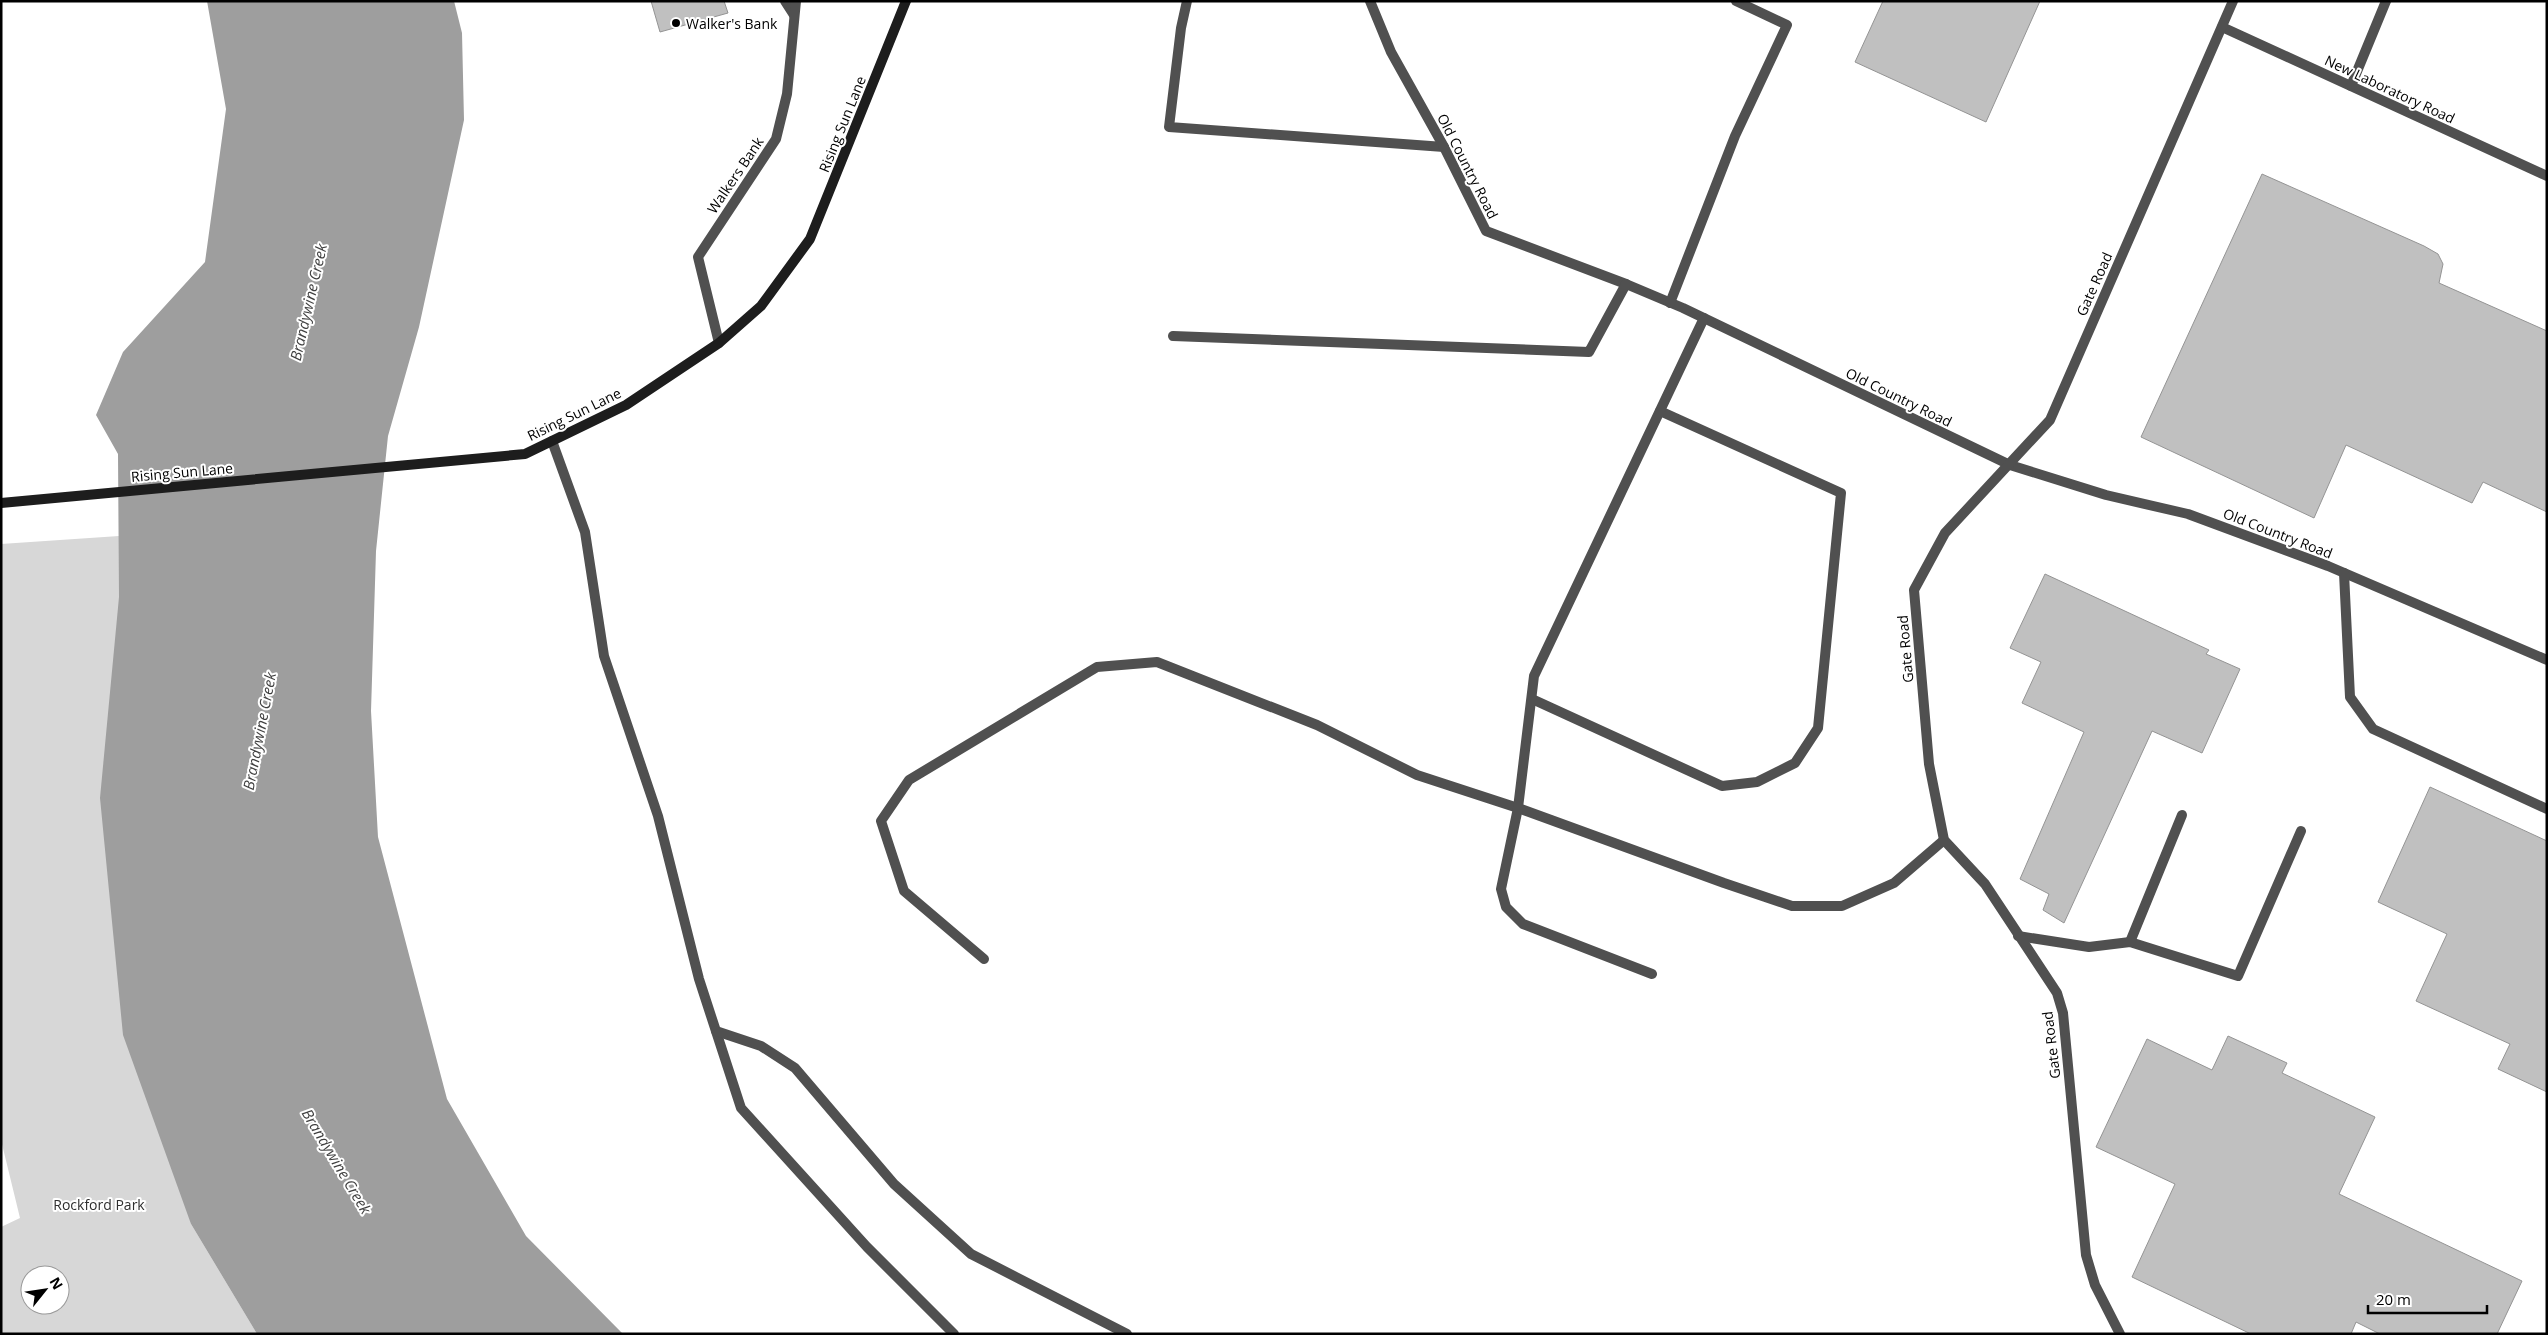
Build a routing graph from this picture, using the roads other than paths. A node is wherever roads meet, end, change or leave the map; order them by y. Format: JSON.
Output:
{"nodes":[{"id":1,"x":785,"y":1,"type":"edge"},
{"id":2,"x":796,"y":1,"type":"edge"},
{"id":3,"x":906,"y":1,"type":"edge"},
{"id":4,"x":1187,"y":1,"type":"edge"},
{"id":5,"x":1370,"y":1,"type":"edge"},
{"id":6,"x":1736,"y":1,"type":"edge"},
{"id":7,"x":2233,"y":1,"type":"edge"},
{"id":8,"x":2386,"y":1,"type":"edge"},
{"id":9,"x":794,"y":15,"type":"junction"},
{"id":10,"x":2222,"y":27,"type":"junction"},
{"id":11,"x":2351,"y":86,"type":"junction"},
{"id":12,"x":1444,"y":147,"type":"junction"},
{"id":13,"x":2547,"y":176,"type":"edge"},
{"id":14,"x":1626,"y":284,"type":"junction"},
{"id":15,"x":1670,"y":302,"type":"junction"},
{"id":16,"x":1704,"y":318,"type":"junction"},
{"id":17,"x":1173,"y":336,"type":"dead end"},
{"id":18,"x":719,"y":343,"type":"junction"},
{"id":19,"x":1660,"y":410,"type":"junction"},
{"id":20,"x":552,"y":441,"type":"junction"},
{"id":21,"x":2010,"y":464,"type":"junction"},
{"id":22,"x":1,"y":503,"type":"edge"},
{"id":23,"x":2344,"y":573,"type":"junction"},
{"id":24,"x":2547,"y":660,"type":"edge"},
{"id":25,"x":1532,"y":699,"type":"junction"},
{"id":26,"x":1518,"y":808,"type":"junction"},
{"id":27,"x":2547,"y":809,"type":"edge"},
{"id":28,"x":2182,"y":816,"type":"dead end"},
{"id":29,"x":2301,"y":831,"type":"dead end"},
{"id":30,"x":1944,"y":840,"type":"junction"},
{"id":31,"x":2018,"y":936,"type":"junction"},
{"id":32,"x":2130,"y":942,"type":"junction"},
{"id":33,"x":984,"y":958,"type":"dead end"},
{"id":34,"x":1652,"y":974,"type":"dead end"},
{"id":35,"x":716,"y":1031,"type":"junction"},
{"id":36,"x":954,"y":1334,"type":"edge"},
{"id":37,"x":1127,"y":1334,"type":"edge"},
{"id":38,"x":2120,"y":1334,"type":"edge"}],
"edges":[{"from":1,"to":9,"type":"lane"},
{"from":2,"to":9,"type":"lane","name":"Walkers Bank"},
{"from":3,"to":18,"type":"street","name":"Rising Sun Lane"},
{"from":4,"to":12,"type":"lane"},
{"from":5,"to":12,"type":"lane","name":"Old Country Road"},
{"from":6,"to":15,"type":"lane"},
{"from":7,"to":10,"type":"lane","name":"Gate Road"},
{"from":8,"to":11,"type":"lane"},
{"from":9,"to":18,"type":"lane","name":"Walkers Bank"},
{"from":10,"to":11,"type":"lane","name":"New Laboratory Road"},
{"from":10,"to":21,"type":"lane","name":"Gate Road"},
{"from":11,"to":13,"type":"lane","name":"New Laboratory Road"},
{"from":12,"to":14,"type":"lane","name":"Old Country Road"},
{"from":14,"to":15,"type":"lane","name":"Old Country Road"},
{"from":14,"to":17,"type":"lane"},
{"from":15,"to":16,"type":"lane","name":"Old Country Road"},
{"from":16,"to":19,"type":"lane"},
{"from":16,"to":21,"type":"lane","name":"Old Country Road"},
{"from":18,"to":20,"type":"street","name":"Rising Sun Lane"},
{"from":19,"to":25,"type":"lane"},
{"from":19,"to":25,"type":"lane"},
{"from":20,"to":22,"type":"street","name":"Rising Sun Lane"},
{"from":20,"to":35,"type":"lane"},
{"from":21,"to":23,"type":"lane","name":"Old Country Road"},
{"from":21,"to":30,"type":"lane","name":"Gate Road"},
{"from":23,"to":24,"type":"lane","name":"Old Country Road"},
{"from":23,"to":27,"type":"lane"},
{"from":25,"to":26,"type":"lane"},
{"from":26,"to":30,"type":"lane"},
{"from":26,"to":33,"type":"lane"},
{"from":26,"to":34,"type":"lane"},
{"from":28,"to":32,"type":"lane"},
{"from":29,"to":32,"type":"lane"},
{"from":30,"to":31,"type":"lane","name":"Gate Road"},
{"from":31,"to":32,"type":"lane"},
{"from":31,"to":38,"type":"lane","name":"Gate Road"},
{"from":35,"to":36,"type":"lane"},
{"from":35,"to":37,"type":"lane"}]}
